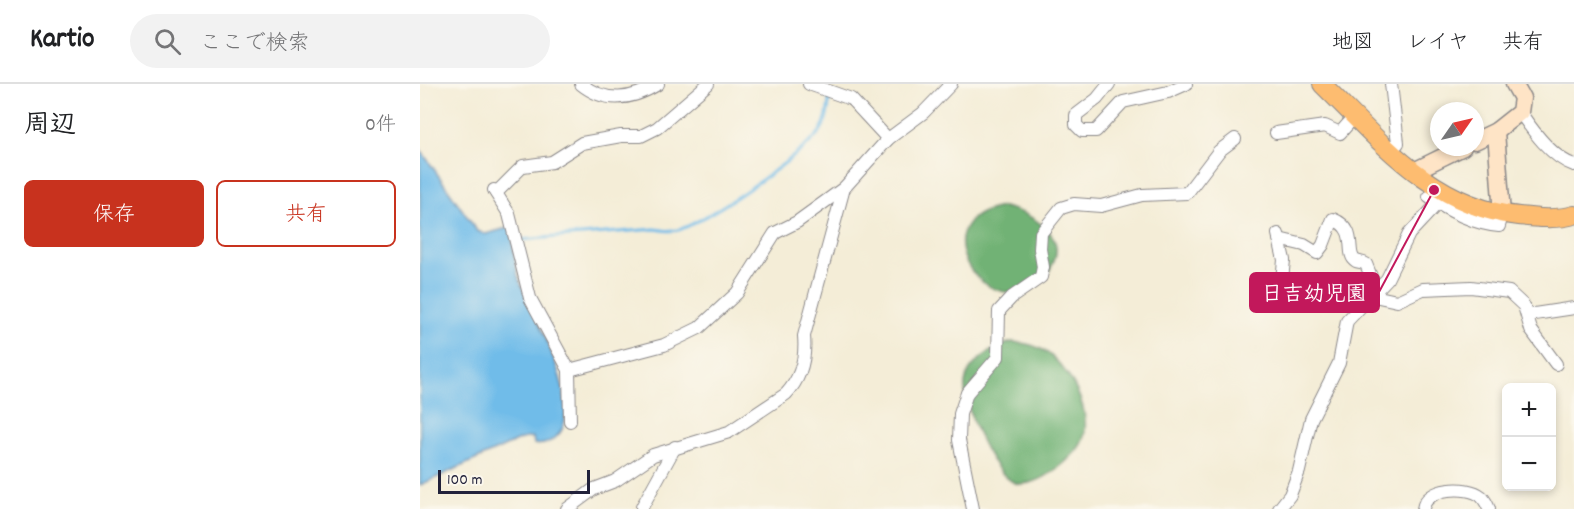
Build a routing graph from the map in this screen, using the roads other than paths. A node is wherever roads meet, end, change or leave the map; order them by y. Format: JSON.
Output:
{"nodes":[{"id":1,"x":581,"y":84,"type":"edge"},
{"id":2,"x":658,"y":84,"type":"edge"},
{"id":3,"x":708,"y":84,"type":"edge"},
{"id":4,"x":951,"y":84,"type":"edge"},
{"id":5,"x":1109,"y":84,"type":"edge"},
{"id":6,"x":1186,"y":84,"type":"edge"},
{"id":7,"x":1322,"y":84,"type":"edge"},
{"id":8,"x":1391,"y":84,"type":"edge"},
{"id":9,"x":1514,"y":84,"type":"edge"},
{"id":10,"x":816,"y":86,"type":"edge"},
{"id":11,"x":1520,"y":112,"type":"junction"},
{"id":12,"x":1355,"y":116,"type":"junction"},
{"id":13,"x":1496,"y":131,"type":"junction"},
{"id":14,"x":1276,"y":133,"type":"dead end"},
{"id":15,"x":1484,"y":137,"type":"edge"},
{"id":16,"x":888,"y":139,"type":"junction"},
{"id":17,"x":1234,"y":140,"type":"dead end"},
{"id":18,"x":1392,"y":151,"type":"junction"},
{"id":19,"x":1445,"y":156,"type":"edge"},
{"id":20,"x":1574,"y":165,"type":"edge"},
{"id":21,"x":1414,"y":171,"type":"junction"},
{"id":22,"x":844,"y":188,"type":"junction"},
{"id":23,"x":1502,"y":214,"type":"junction"},
{"id":24,"x":1574,"y":215,"type":"edge"},
{"id":25,"x":1282,"y":280,"type":"dead end"},
{"id":26,"x":1375,"y":292,"type":"junction"},
{"id":27,"x":1574,"y":308,"type":"edge"},
{"id":28,"x":1528,"y":315,"type":"junction"},
{"id":29,"x":1556,"y":364,"type":"dead end"},
{"id":30,"x":569,"y":370,"type":"junction"},
{"id":31,"x":570,"y":421,"type":"dead end"},
{"id":32,"x":675,"y":447,"type":"junction"},
{"id":33,"x":642,"y":507,"type":"dead end"},
{"id":34,"x":567,"y":509,"type":"edge"},
{"id":35,"x":973,"y":509,"type":"edge"},
{"id":36,"x":1279,"y":509,"type":"edge"},
{"id":37,"x":1423,"y":509,"type":"edge"},
{"id":38,"x":1489,"y":509,"type":"edge"}],
"edges":[{"from":1,"to":2,"type":"street"},
{"from":3,"to":30,"type":"street"},
{"from":4,"to":16,"type":"street"},
{"from":5,"to":6,"type":"street"},
{"from":7,"to":12,"type":"main road"},
{"from":8,"to":18,"type":"street"},
{"from":9,"to":11,"type":"street"},
{"from":10,"to":16,"type":"street"},
{"from":11,"to":13,"type":"street"},
{"from":11,"to":20,"type":"street"},
{"from":12,"to":14,"type":"street"},
{"from":12,"to":18,"type":"main road"},
{"from":13,"to":15,"type":"street"},
{"from":13,"to":23,"type":"street"},
{"from":16,"to":22,"type":"street"},
{"from":17,"to":35,"type":"street"},
{"from":18,"to":21,"type":"main road"},
{"from":19,"to":21,"type":"street"},
{"from":21,"to":23,"type":"main road"},
{"from":22,"to":30,"type":"street"},
{"from":22,"to":32,"type":"street"},
{"from":23,"to":24,"type":"main road"},
{"from":23,"to":26,"type":"street"},
{"from":25,"to":26,"type":"street"},
{"from":26,"to":28,"type":"street"},
{"from":26,"to":36,"type":"street"},
{"from":27,"to":28,"type":"street"},
{"from":28,"to":29,"type":"street"},
{"from":30,"to":31,"type":"street"},
{"from":32,"to":33,"type":"street"},
{"from":32,"to":34,"type":"street"},
{"from":37,"to":38,"type":"street"}]}
